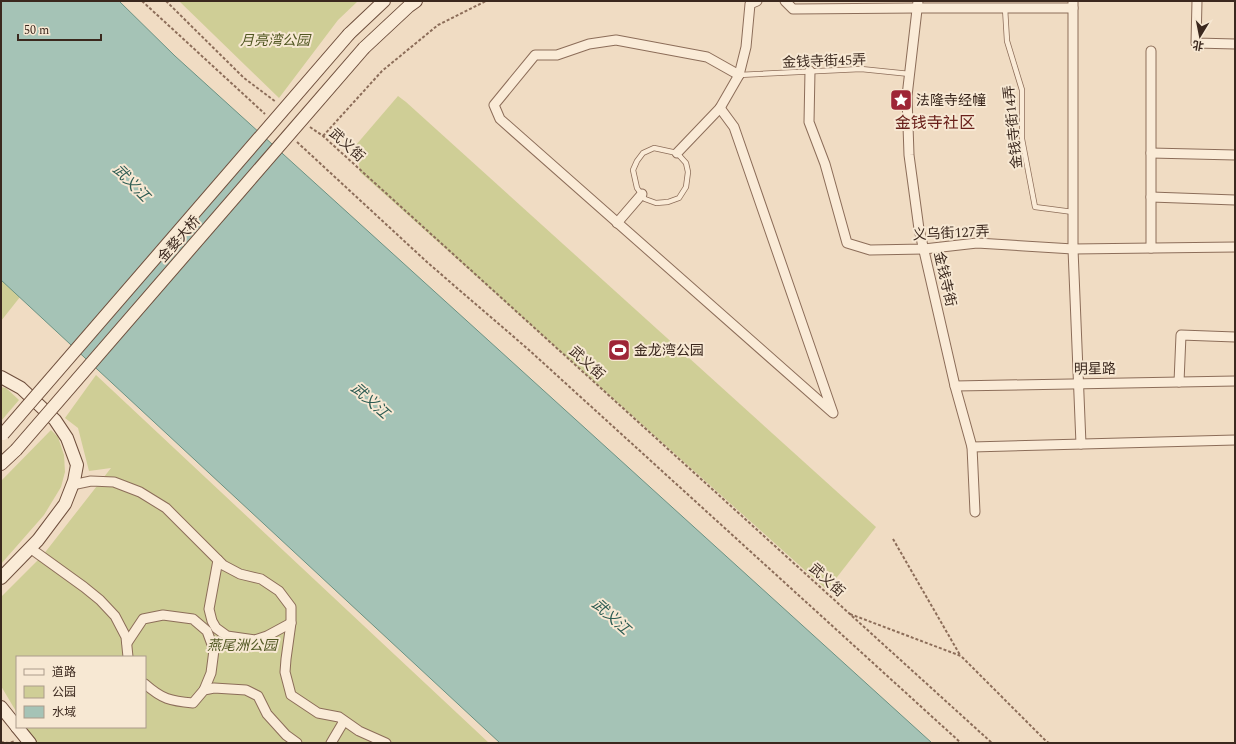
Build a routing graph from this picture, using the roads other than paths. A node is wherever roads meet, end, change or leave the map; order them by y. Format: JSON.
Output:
{"nodes":[{"id":1,"x":384,"y":1,"type":"edge"},
{"id":2,"x":416,"y":1,"type":"edge"},
{"id":3,"x":757,"y":1,"type":"edge"},
{"id":4,"x":785,"y":1,"type":"edge"},
{"id":5,"x":1196,"y":1,"type":"edge"},
{"id":6,"x":918,"y":4,"type":"edge"},
{"id":7,"x":975,"y":4,"type":"edge"},
{"id":8,"x":1073,"y":5,"type":"edge"},
{"id":9,"x":1005,"y":8,"type":"junction"},
{"id":10,"x":1235,"y":44,"type":"edge"},
{"id":11,"x":1152,"y":51,"type":"dead end"},
{"id":12,"x":810,"y":71,"type":"junction"},
{"id":13,"x":910,"y":74,"type":"junction"},
{"id":14,"x":739,"y":75,"type":"junction"},
{"id":15,"x":720,"y":108,"type":"junction"},
{"id":16,"x":677,"y":153,"type":"junction"},
{"id":17,"x":1151,"y":153,"type":"junction"},
{"id":18,"x":1235,"y":155,"type":"edge"},
{"id":19,"x":642,"y":194,"type":"junction"},
{"id":20,"x":1151,"y":197,"type":"junction"},
{"id":21,"x":1235,"y":200,"type":"edge"},
{"id":22,"x":1073,"y":212,"type":"junction"},
{"id":23,"x":617,"y":222,"type":"junction"},
{"id":24,"x":1235,"y":247,"type":"edge"},
{"id":25,"x":1151,"y":248,"type":"junction"},
{"id":26,"x":924,"y":249,"type":"junction"},
{"id":27,"x":1073,"y":249,"type":"junction"},
{"id":28,"x":1235,"y":337,"type":"edge"},
{"id":29,"x":1,"y":377,"type":"edge"},
{"id":30,"x":1235,"y":381,"type":"edge"},
{"id":31,"x":1179,"y":382,"type":"junction"},
{"id":32,"x":1077,"y":384,"type":"junction"},
{"id":33,"x":955,"y":386,"type":"junction"},
{"id":34,"x":2,"y":435,"type":"edge"},
{"id":35,"x":1235,"y":440,"type":"edge"},
{"id":36,"x":1080,"y":444,"type":"junction"},
{"id":37,"x":972,"y":446,"type":"junction"},
{"id":38,"x":1,"y":464,"type":"edge"},
{"id":39,"x":72,"y":485,"type":"junction"},
{"id":40,"x":975,"y":512,"type":"dead end"},
{"id":41,"x":30,"y":548,"type":"junction"},
{"id":42,"x":218,"y":560,"type":"junction"},
{"id":43,"x":1,"y":578,"type":"edge"},
{"id":44,"x":291,"y":623,"type":"junction"},
{"id":45,"x":127,"y":643,"type":"junction"},
{"id":46,"x":128,"y":656,"type":"edge"},
{"id":47,"x":146,"y":685,"type":"edge"},
{"id":48,"x":204,"y":690,"type":"junction"},
{"id":49,"x":1,"y":707,"type":"edge"},
{"id":50,"x":344,"y":721,"type":"junction"},
{"id":51,"x":16,"y":726,"type":"edge"},
{"id":52,"x":18,"y":728,"type":"edge"},
{"id":53,"x":30,"y":743,"type":"edge"},
{"id":54,"x":297,"y":743,"type":"edge"},
{"id":55,"x":331,"y":743,"type":"edge"},
{"id":56,"x":386,"y":743,"type":"edge"}],
"edges":[{"from":1,"to":34,"type":"main road","name":"金婺大桥","bridge":true},
{"from":2,"to":38,"type":"main road","name":"金婺大桥","bridge":true},
{"from":3,"to":14,"type":"street"},
{"from":4,"to":6,"type":"street"},
{"from":5,"to":10,"type":"street"},
{"from":6,"to":7,"type":"street"},
{"from":6,"to":13,"type":"street","name":"金钱寺街"},
{"from":7,"to":9,"type":"street"},
{"from":8,"to":9,"type":"street"},
{"from":8,"to":22,"type":"street"},
{"from":9,"to":22,"type":"lane","name":"金钱寺街14弄"},
{"from":11,"to":17,"type":"street"},
{"from":12,"to":13,"type":"lane","name":"金钱寺街45弄"},
{"from":12,"to":14,"type":"lane","name":"金钱寺街45弄"},
{"from":12,"to":26,"type":"street","name":"义乌街127弄"},
{"from":13,"to":26,"type":"street","name":"金钱寺街"},
{"from":14,"to":15,"type":"street"},
{"from":14,"to":23,"type":"street"},
{"from":15,"to":16,"type":"street"},
{"from":15,"to":23,"type":"street"},
{"from":16,"to":19,"type":"lane"},
{"from":16,"to":19,"type":"lane"},
{"from":17,"to":18,"type":"street"},
{"from":17,"to":20,"type":"street"},
{"from":19,"to":23,"type":"street"},
{"from":20,"to":21,"type":"street"},
{"from":20,"to":25,"type":"street"},
{"from":22,"to":27,"type":"street"},
{"from":24,"to":25,"type":"street","name":"义乌街127弄"},
{"from":25,"to":27,"type":"street","name":"义乌街127弄"},
{"from":26,"to":27,"type":"street","name":"义乌街127弄"},
{"from":26,"to":33,"type":"street","name":"金钱寺街"},
{"from":27,"to":32,"type":"street"},
{"from":28,"to":31,"type":"street"},
{"from":29,"to":39,"type":"main road"},
{"from":30,"to":31,"type":"street","name":"明星路"},
{"from":31,"to":32,"type":"street","name":"明星路"},
{"from":32,"to":33,"type":"street","name":"明星路"},
{"from":32,"to":36,"type":"street"},
{"from":33,"to":37,"type":"street","name":"金钱寺街"},
{"from":35,"to":36,"type":"street"},
{"from":36,"to":37,"type":"street"},
{"from":37,"to":40,"type":"street","name":"金钱寺街"},
{"from":39,"to":41,"type":"main road"},
{"from":39,"to":42,"type":"street"},
{"from":41,"to":43,"type":"main road"},
{"from":41,"to":45,"type":"street"},
{"from":42,"to":44,"type":"street"},
{"from":42,"to":44,"type":"street"},
{"from":44,"to":50,"type":"street"},
{"from":45,"to":46,"type":"street"},
{"from":45,"to":48,"type":"street"},
{"from":47,"to":48,"type":"street"},
{"from":48,"to":54,"type":"street"},
{"from":49,"to":51,"type":"main road"},
{"from":50,"to":55,"type":"street"},
{"from":50,"to":56,"type":"street"},
{"from":52,"to":53,"type":"main road"}]}
